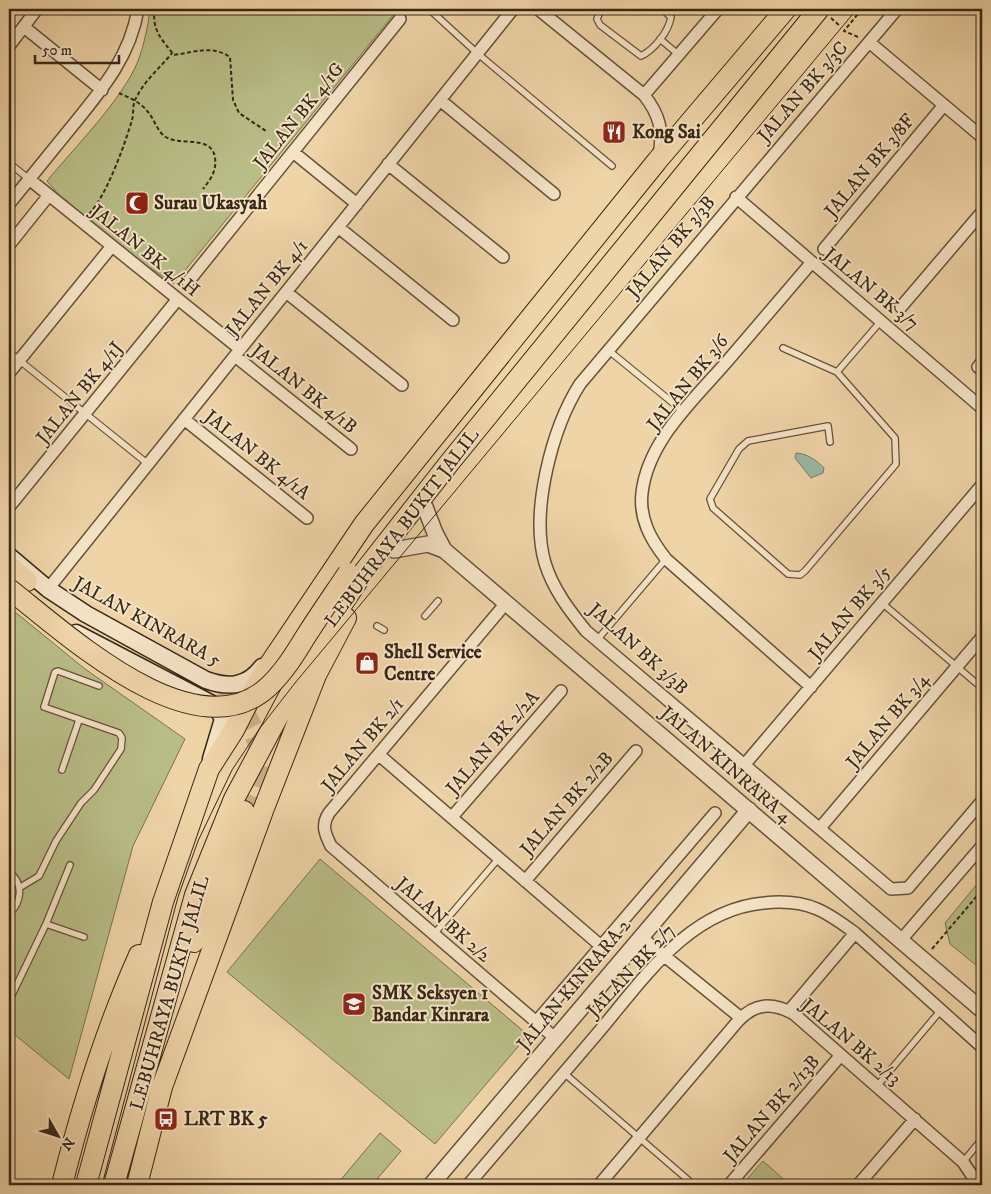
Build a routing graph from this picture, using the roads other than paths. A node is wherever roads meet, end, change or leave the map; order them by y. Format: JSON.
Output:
{"nodes":[{"id":1,"x":37,"y":9,"type":"edge"},
{"id":2,"x":138,"y":9,"type":"edge"},
{"id":3,"x":429,"y":9,"type":"edge"},
{"id":4,"x":513,"y":9,"type":"edge"},
{"id":5,"x":538,"y":9,"type":"edge"},
{"id":6,"x":601,"y":9,"type":"edge"},
{"id":7,"x":662,"y":9,"type":"edge"},
{"id":8,"x":718,"y":9,"type":"edge"},
{"id":9,"x":786,"y":9,"type":"edge"},
{"id":10,"x":819,"y":9,"type":"edge"},
{"id":11,"x":897,"y":9,"type":"edge"},
{"id":12,"x":400,"y":19,"type":"dead end"},
{"id":13,"x":24,"y":27,"type":"junction"},
{"id":14,"x":660,"y":39,"type":"junction"},
{"id":15,"x":869,"y":42,"type":"junction"},
{"id":16,"x":9,"y":46,"type":"edge"},
{"id":17,"x":477,"y":53,"type":"junction"},
{"id":18,"x":679,"y":54,"type":"junction"},
{"id":19,"x":102,"y":90,"type":"junction"},
{"id":20,"x":644,"y":95,"type":"junction"},
{"id":21,"x":440,"y":100,"type":"junction"},
{"id":22,"x":944,"y":105,"type":"junction"},
{"id":23,"x":982,"y":137,"type":"edge"},
{"id":24,"x":293,"y":152,"type":"junction"},
{"id":25,"x":657,"y":161,"type":"junction"},
{"id":26,"x":9,"y":163,"type":"edge"},
{"id":27,"x":388,"y":164,"type":"junction"},
{"id":28,"x":612,"y":166,"type":"dead end"},
{"id":29,"x":29,"y":179,"type":"junction"},
{"id":30,"x":554,"y":194,"type":"dead end"},
{"id":31,"x":49,"y":195,"type":"junction"},
{"id":32,"x":736,"y":198,"type":"junction"},
{"id":33,"x":9,"y":204,"type":"edge"},
{"id":34,"x":357,"y":204,"type":"junction"},
{"id":35,"x":982,"y":212,"type":"edge"},
{"id":36,"x":338,"y":227,"type":"junction"},
{"id":37,"x":9,"y":245,"type":"edge"},
{"id":38,"x":112,"y":246,"type":"junction"},
{"id":39,"x":824,"y":249,"type":"dead end"},
{"id":40,"x":503,"y":257,"type":"dead end"},
{"id":41,"x":812,"y":262,"type":"junction"},
{"id":42,"x":188,"y":282,"type":"dead end"},
{"id":43,"x":286,"y":292,"type":"junction"},
{"id":44,"x":177,"y":300,"type":"junction"},
{"id":45,"x":901,"y":307,"type":"dead end"},
{"id":46,"x":453,"y":320,"type":"dead end"},
{"id":47,"x":881,"y":321,"type":"junction"},
{"id":48,"x":783,"y":348,"type":"dead end"},
{"id":49,"x":608,"y":350,"type":"junction"},
{"id":50,"x":9,"y":352,"type":"edge"},
{"id":51,"x":237,"y":353,"type":"junction"},
{"id":52,"x":19,"y":360,"type":"junction"},
{"id":53,"x":837,"y":372,"type":"junction"},
{"id":54,"x":9,"y":373,"type":"edge"},
{"id":55,"x":402,"y":385,"type":"dead end"},
{"id":56,"x":982,"y":408,"type":"edge"},
{"id":57,"x":684,"y":412,"type":"junction"},
{"id":58,"x":85,"y":414,"type":"junction"},
{"id":59,"x":184,"y":419,"type":"junction"},
{"id":60,"x":475,"y":432,"type":"junction"},
{"id":61,"x":830,"y":442,"type":"dead end"},
{"id":62,"x":351,"y":449,"type":"dead end"},
{"id":63,"x":450,"y":462,"type":"junction"},
{"id":64,"x":148,"y":464,"type":"junction"},
{"id":65,"x":982,"y":485,"type":"edge"},
{"id":66,"x":9,"y":507,"type":"edge"},
{"id":67,"x":425,"y":507,"type":"junction"},
{"id":68,"x":307,"y":518,"type":"dead end"},
{"id":69,"x":394,"y":550,"type":"junction"},
{"id":70,"x":444,"y":550,"type":"junction"},
{"id":71,"x":9,"y":556,"type":"edge"},
{"id":72,"x":666,"y":559,"type":"junction"},
{"id":73,"x":9,"y":566,"type":"edge"},
{"id":74,"x":15,"y":585,"type":"edge"},
{"id":75,"x":48,"y":589,"type":"junction"},
{"id":76,"x":438,"y":601,"type":"dead end"},
{"id":77,"x":506,"y":603,"type":"junction"},
{"id":78,"x":882,"y":603,"type":"junction"},
{"id":79,"x":425,"y":616,"type":"dead end"},
{"id":80,"x":377,"y":626,"type":"dead end"},
{"id":81,"x":384,"y":630,"type":"dead end"},
{"id":82,"x":288,"y":636,"type":"junction"},
{"id":83,"x":982,"y":637,"type":"edge"},
{"id":84,"x":597,"y":640,"type":"junction"},
{"id":85,"x":957,"y":667,"type":"junction"},
{"id":86,"x":99,"y":686,"type":"dead end"},
{"id":87,"x":810,"y":687,"type":"junction"},
{"id":88,"x":982,"y":688,"type":"edge"},
{"id":89,"x":561,"y":691,"type":"dead end"},
{"id":90,"x":79,"y":720,"type":"junction"},
{"id":91,"x":636,"y":751,"type":"dead end"},
{"id":92,"x":379,"y":755,"type":"junction"},
{"id":93,"x":745,"y":764,"type":"junction"},
{"id":94,"x":209,"y":769,"type":"junction"},
{"id":95,"x":62,"y":770,"type":"dead end"},
{"id":96,"x":982,"y":801,"type":"edge"},
{"id":97,"x":749,"y":810,"type":"junction"},
{"id":98,"x":244,"y":811,"type":"tunnel mouth"},
{"id":99,"x":715,"y":813,"type":"dead end"},
{"id":100,"x":452,"y":817,"type":"junction"},
{"id":101,"x":325,"y":819,"type":"joint"},
{"id":102,"x":820,"y":828,"type":"junction"},
{"id":103,"x":982,"y":846,"type":"edge"},
{"id":104,"x":499,"y":858,"type":"junction"},
{"id":105,"x":70,"y":865,"type":"dead end"},
{"id":106,"x":9,"y":872,"type":"edge"},
{"id":107,"x":525,"y":881,"type":"junction"},
{"id":108,"x":20,"y":888,"type":"junction"},
{"id":109,"x":163,"y":902,"type":"junction"},
{"id":110,"x":9,"y":914,"type":"edge"},
{"id":111,"x":46,"y":924,"type":"junction"},
{"id":112,"x":855,"y":933,"type":"junction"},
{"id":113,"x":434,"y":934,"type":"junction"},
{"id":114,"x":84,"y":937,"type":"dead end"},
{"id":115,"x":641,"y":937,"type":"junction"},
{"id":116,"x":901,"y":940,"type":"junction"},
{"id":117,"x":601,"y":946,"type":"junction"},
{"id":118,"x":664,"y":956,"type":"junction"},
{"id":119,"x":9,"y":1001,"type":"edge"},
{"id":120,"x":941,"y":1010,"type":"junction"},
{"id":121,"x":982,"y":1010,"type":"edge"},
{"id":122,"x":789,"y":1011,"type":"junction"},
{"id":123,"x":740,"y":1018,"type":"junction"},
{"id":124,"x":536,"y":1022,"type":"junction"},
{"id":125,"x":555,"y":1038,"type":"junction"},
{"id":126,"x":982,"y":1047,"type":"edge"},
{"id":127,"x":841,"y":1055,"type":"junction"},
{"id":128,"x":148,"y":1071,"type":"junction"},
{"id":129,"x":564,"y":1073,"type":"junction"},
{"id":130,"x":877,"y":1086,"type":"junction"},
{"id":131,"x":915,"y":1119,"type":"junction"},
{"id":132,"x":639,"y":1137,"type":"junction"},
{"id":133,"x":982,"y":1139,"type":"edge"},
{"id":134,"x":963,"y":1162,"type":"junction"},
{"id":135,"x":62,"y":1185,"type":"edge"},
{"id":136,"x":86,"y":1185,"type":"edge"},
{"id":137,"x":114,"y":1185,"type":"edge"},
{"id":138,"x":137,"y":1185,"type":"edge"},
{"id":139,"x":431,"y":1185,"type":"edge"},
{"id":140,"x":468,"y":1185,"type":"edge"},
{"id":141,"x":599,"y":1185,"type":"edge"},
{"id":142,"x":694,"y":1185,"type":"edge"},
{"id":143,"x":729,"y":1185,"type":"edge"},
{"id":144,"x":858,"y":1185,"type":"edge"},
{"id":145,"x":974,"y":1185,"type":"edge"}],
"edges":[{"from":1,"to":13,"type":"street"},
{"from":2,"to":19,"type":"street"},
{"from":3,"to":17,"type":"lane"},
{"from":4,"to":17,"type":"street","name":"JALAN BK 4/1"},
{"from":5,"to":20,"type":"street"},
{"from":6,"to":14,"type":"lane"},
{"from":7,"to":14,"type":"lane"},
{"from":8,"to":18,"type":"street"},
{"from":9,"to":25,"type":"highway","name":"LEBUHRAYA BUKIT JALIL"},
{"from":10,"to":60,"type":"highway","name":"LEBUHRAYA BUKIT JALIL"},
{"from":11,"to":15,"type":"street","name":"JALAN BK 3/3C"},
{"from":12,"to":24,"type":"street","name":"JALAN BK 4/1G"},
{"from":13,"to":16,"type":"street"},
{"from":13,"to":19,"type":"street"},
{"from":14,"to":18,"type":"lane"},
{"from":15,"to":22,"type":"street"},
{"from":15,"to":32,"type":"street","name":"JALAN BK 3/3C"},
{"from":17,"to":21,"type":"street","name":"JALAN BK 4/1"},
{"from":17,"to":28,"type":"lane"},
{"from":18,"to":20,"type":"street"},
{"from":19,"to":29,"type":"street"},
{"from":20,"to":25,"type":"street"},
{"from":21,"to":27,"type":"street","name":"JALAN BK 4/1"},
{"from":21,"to":30,"type":"street"},
{"from":22,"to":23,"type":"street"},
{"from":22,"to":39,"type":"street","name":"JALAN BK 3/8F"},
{"from":24,"to":34,"type":"street"},
{"from":24,"to":42,"type":"street","name":"JALAN BK 4/1G"},
{"from":25,"to":82,"type":"highway","name":"LEBUHRAYA BUKIT JALIL"},
{"from":26,"to":29,"type":"lane"},
{"from":27,"to":34,"type":"street","name":"JALAN BK 4/1"},
{"from":27,"to":40,"type":"street"},
{"from":29,"to":31,"type":"street","name":"JALAN BK 4/1H"},
{"from":29,"to":33,"type":"street"},
{"from":31,"to":37,"type":"street"},
{"from":31,"to":38,"type":"street","name":"JALAN BK 4/1H"},
{"from":32,"to":41,"type":"street","name":"JALAN BK 3/7"},
{"from":32,"to":49,"type":"street","name":"JALAN BK 3/3B"},
{"from":34,"to":36,"type":"street","name":"JALAN BK 4/1"},
{"from":35,"to":45,"type":"street"},
{"from":36,"to":43,"type":"street","name":"JALAN BK 4/1"},
{"from":36,"to":46,"type":"street"},
{"from":38,"to":44,"type":"street","name":"JALAN BK 4/1H"},
{"from":38,"to":52,"type":"street"},
{"from":41,"to":47,"type":"street","name":"JALAN BK 3/7"},
{"from":41,"to":57,"type":"street","name":"JALAN BK 3/6"},
{"from":43,"to":51,"type":"street","name":"JALAN BK 4/1"},
{"from":43,"to":55,"type":"street"},
{"from":44,"to":51,"type":"street","name":"JALAN BK 4/1H"},
{"from":44,"to":58,"type":"street","name":"JALAN BK 4/1J"},
{"from":47,"to":53,"type":"lane"},
{"from":47,"to":56,"type":"street","name":"JALAN BK 3/7"},
{"from":48,"to":53,"type":"lane"},
{"from":49,"to":57,"type":"lane"},
{"from":49,"to":84,"type":"street","name":"JALAN BK 3/3B"},
{"from":50,"to":52,"type":"lane"},
{"from":51,"to":59,"type":"street","name":"JALAN BK 4/1"},
{"from":51,"to":62,"type":"street","name":"JALAN BK 4/1B"},
{"from":52,"to":54,"type":"street"},
{"from":52,"to":58,"type":"lane"},
{"from":53,"to":61,"type":"lane"},
{"from":57,"to":72,"type":"street","name":"JALAN BK 3/6"},
{"from":58,"to":64,"type":"lane"},
{"from":58,"to":66,"type":"street","name":"JALAN BK 4/1J"},
{"from":59,"to":64,"type":"street","name":"JALAN BK 4/1"},
{"from":59,"to":68,"type":"street","name":"JALAN BK 4/1A"},
{"from":60,"to":63,"type":"highway","name":"LEBUHRAYA BUKIT JALIL"},
{"from":60,"to":67,"type":"highway"},
{"from":63,"to":74,"type":"highway","bridge":true},
{"from":63,"to":128,"type":"highway","name":"LEBUHRAYA BUKIT JALIL"},
{"from":64,"to":75,"type":"street","name":"JALAN BK 4/1"},
{"from":65,"to":78,"type":"street","name":"JALAN BK 3/5"},
{"from":67,"to":69,"type":"highway"},
{"from":67,"to":70,"type":"street","name":"JALAN KINRARA 4"},
{"from":69,"to":70,"type":"street","name":"JALAN KINRARA 4"},
{"from":69,"to":138,"type":"highway"},
{"from":70,"to":77,"type":"street","name":"JALAN KINRARA 4"},
{"from":71,"to":75,"type":"main road","name":"JALAN KINRARA 5"},
{"from":72,"to":84,"type":"lane"},
{"from":72,"to":87,"type":"street","name":"JALAN BK 3/6"},
{"from":73,"to":74,"type":"highway"},
{"from":74,"to":94,"type":"main road","name":"JALAN KINRARA 5"},
{"from":75,"to":82,"type":"main road","name":"JALAN KINRARA 5"},
{"from":76,"to":79,"type":"lane"},
{"from":77,"to":92,"type":"street","name":"JALAN BK 2/1"},
{"from":77,"to":97,"type":"street","name":"JALAN KINRARA 4"},
{"from":78,"to":85,"type":"lane"},
{"from":78,"to":87,"type":"street","name":"JALAN BK 3/5"},
{"from":80,"to":81,"type":"lane"},
{"from":82,"to":94,"type":"highway","name":"LEBUHRAYA BUKIT JALIL"},
{"from":83,"to":85,"type":"street","name":"JALAN BK 3/4"},
{"from":84,"to":93,"type":"street","name":"JALAN BK 3/3B"},
{"from":85,"to":88,"type":"lane"},
{"from":85,"to":102,"type":"street","name":"JALAN BK 3/4"},
{"from":86,"to":90,"type":"lane"},
{"from":87,"to":93,"type":"street","name":"JALAN BK 3/5"},
{"from":89,"to":100,"type":"street","name":"JALAN BK 2/2A"},
{"from":90,"to":95,"type":"lane"},
{"from":90,"to":108,"type":"lane"},
{"from":91,"to":107,"type":"street","name":"JALAN BK 2/2B"},
{"from":92,"to":100,"type":"street"},
{"from":92,"to":101,"type":"street","name":"JALAN BK 2/1"},
{"from":93,"to":102,"type":"street","name":"JALAN BK 3/3B"},
{"from":94,"to":109,"type":"highway","name":"LEBUHRAYA BUKIT JALIL"},
{"from":96,"to":102,"type":"street","name":"JALAN BK 3/3B"},
{"from":97,"to":115,"type":"street","name":"JALAN KINRARA 2"},
{"from":97,"to":116,"type":"street","name":"JALAN KINRARA 4"},
{"from":98,"to":128,"type":"highway"},
{"from":99,"to":117,"type":"street"},
{"from":100,"to":104,"type":"street"},
{"from":101,"to":113,"type":"street","name":"JALAN BK 2/2"},
{"from":103,"to":116,"type":"street"},
{"from":104,"to":107,"type":"street"},
{"from":104,"to":113,"type":"lane"},
{"from":105,"to":111,"type":"lane"},
{"from":106,"to":108,"type":"lane"},
{"from":107,"to":117,"type":"street"},
{"from":108,"to":110,"type":"lane"},
{"from":109,"to":135,"type":"highway"},
{"from":109,"to":136,"type":"highway","name":"LEBUHRAYA BUKIT JALIL"},
{"from":111,"to":114,"type":"lane"},
{"from":111,"to":119,"type":"lane"},
{"from":112,"to":118,"type":"street","name":"JALAN BK 2/7"},
{"from":112,"to":120,"type":"street","name":"JALAN BK 2/7"},
{"from":112,"to":122,"type":"street"},
{"from":113,"to":124,"type":"street","name":"JALAN BK 2/2"},
{"from":115,"to":118,"type":"street"},
{"from":115,"to":125,"type":"street","name":"JALAN KINRARA 2"},
{"from":116,"to":121,"type":"street","name":"JALAN KINRARA 4"},
{"from":117,"to":124,"type":"street"},
{"from":118,"to":123,"type":"street"},
{"from":118,"to":129,"type":"street","name":"JALAN BK 2/7"},
{"from":120,"to":126,"type":"street","name":"JALAN BK 2/7"},
{"from":120,"to":130,"type":"lane"},
{"from":122,"to":123,"type":"street","name":"JALAN BK 2/13"},
{"from":122,"to":127,"type":"street","name":"JALAN BK 2/13"},
{"from":123,"to":132,"type":"street","name":"JALAN BK 2/13"},
{"from":124,"to":125,"type":"street","name":"JALAN BK 2/2"},
{"from":125,"to":139,"type":"street","name":"JALAN KINRARA 2"},
{"from":127,"to":130,"type":"street","name":"JALAN BK 2/13"},
{"from":127,"to":143,"type":"street","name":"JALAN BK 2/13B"},
{"from":128,"to":137,"type":"highway","name":"LEBUHRAYA BUKIT JALIL"},
{"from":129,"to":132,"type":"lane"},
{"from":129,"to":140,"type":"street","name":"JALAN BK 2/7"},
{"from":130,"to":131,"type":"street","name":"JALAN BK 2/13"},
{"from":131,"to":134,"type":"street","name":"JALAN BK 2/13"},
{"from":131,"to":144,"type":"street"},
{"from":132,"to":141,"type":"street","name":"JALAN BK 2/13"},
{"from":132,"to":142,"type":"lane"},
{"from":133,"to":134,"type":"lane"},
{"from":134,"to":145,"type":"street","name":"JALAN BK 2/13"}]}
